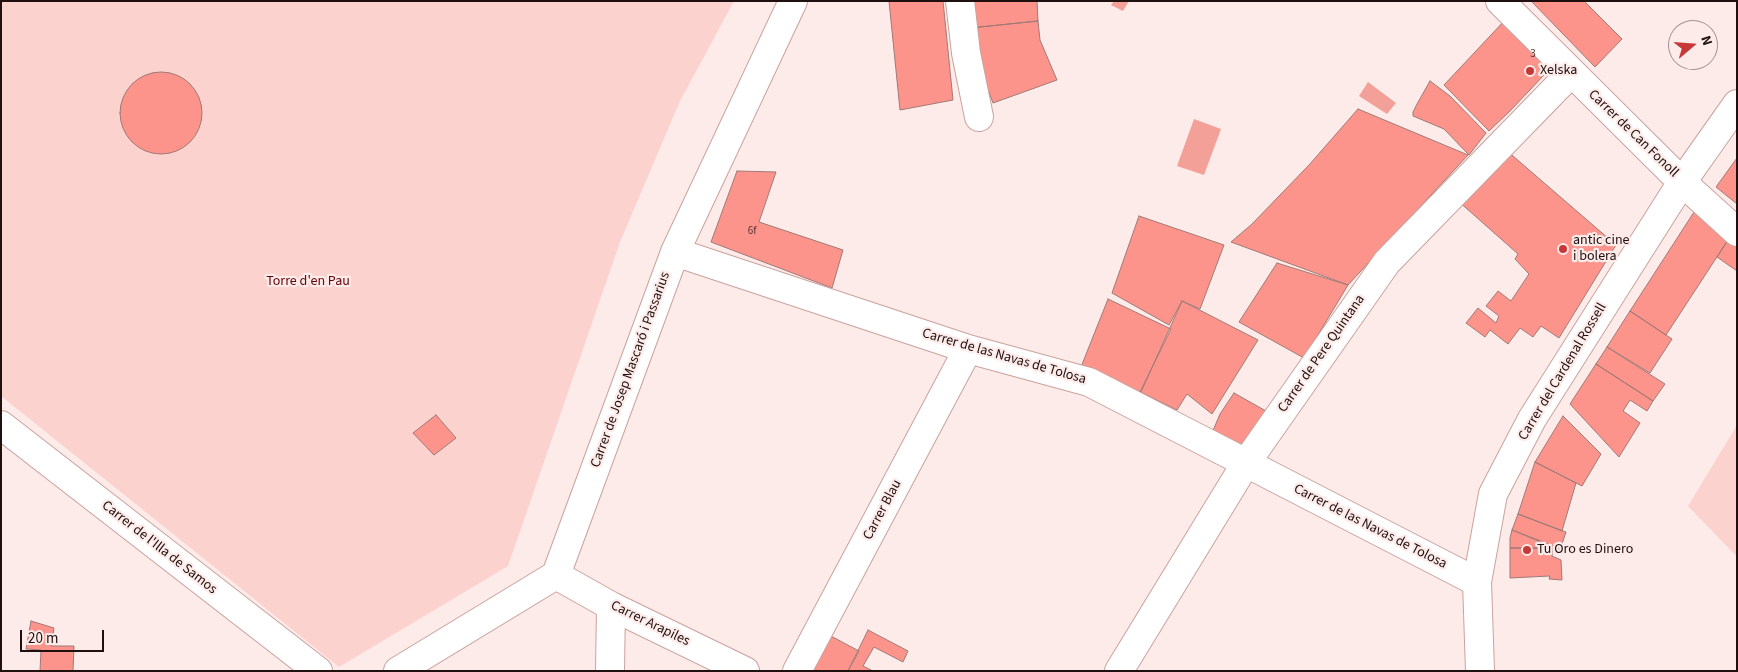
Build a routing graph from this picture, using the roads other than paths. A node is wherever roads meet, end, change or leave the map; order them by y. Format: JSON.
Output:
{"nodes":[{"id":1,"x":793,"y":1,"type":"edge"},
{"id":2,"x":960,"y":1,"type":"edge"},
{"id":3,"x":1500,"y":1,"type":"edge"},
{"id":4,"x":1571,"y":73,"type":"junction"},
{"id":5,"x":1737,"y":104,"type":"edge"},
{"id":6,"x":979,"y":117,"type":"dead end"},
{"id":7,"x":1682,"y":182,"type":"junction"},
{"id":8,"x":1737,"y":232,"type":"edge"},
{"id":9,"x":675,"y":252,"type":"junction"},
{"id":10,"x":968,"y":349,"type":"junction"},
{"id":11,"x":1,"y":425,"type":"edge"},
{"id":12,"x":1246,"y":464,"type":"junction"},
{"id":13,"x":556,"y":575,"type":"junction"},
{"id":14,"x":1477,"y":582,"type":"junction"},
{"id":15,"x":611,"y":606,"type":"junction"},
{"id":16,"x":318,"y":671,"type":"edge"},
{"id":17,"x":398,"y":671,"type":"edge"},
{"id":18,"x":610,"y":671,"type":"edge"},
{"id":19,"x":745,"y":671,"type":"edge"},
{"id":20,"x":797,"y":671,"type":"edge"},
{"id":21,"x":1119,"y":671,"type":"edge"},
{"id":22,"x":1480,"y":671,"type":"edge"}],
"edges":[{"from":1,"to":9,"type":"street","name":"Carrer de Josep Mascaró i Passarius"},
{"from":2,"to":6,"type":"street"},
{"from":3,"to":4,"type":"street","name":"Carrer de Can Fonoll"},
{"from":4,"to":7,"type":"street","name":"Carrer de Can Fonoll"},
{"from":4,"to":12,"type":"street","name":"Carrer de Pere Quintana"},
{"from":5,"to":7,"type":"street","name":"Carrer del Cardenal Rossell"},
{"from":7,"to":8,"type":"street","name":"Carrer de Can Fonoll"},
{"from":7,"to":14,"type":"street","name":"Carrer del Cardenal Rossell"},
{"from":9,"to":10,"type":"street","name":"Carrer de las Navas de Tolosa"},
{"from":9,"to":13,"type":"street","name":"Carrer de Josep Mascaró i Passarius"},
{"from":10,"to":12,"type":"street","name":"Carrer de las Navas de Tolosa"},
{"from":10,"to":20,"type":"street","name":"Carrer Blau"},
{"from":11,"to":16,"type":"street","name":"Carrer de l'Illa de Samos"},
{"from":12,"to":14,"type":"street","name":"Carrer de las Navas de Tolosa"},
{"from":12,"to":21,"type":"street","name":"Carrer de Pere Quintana"},
{"from":13,"to":15,"type":"street","name":"Carrer Arapiles"},
{"from":13,"to":17,"type":"street"},
{"from":14,"to":22,"type":"street","name":"Carrer del Cardenal Rossell"},
{"from":15,"to":18,"type":"street"},
{"from":15,"to":19,"type":"street","name":"Carrer Arapiles"}]}
